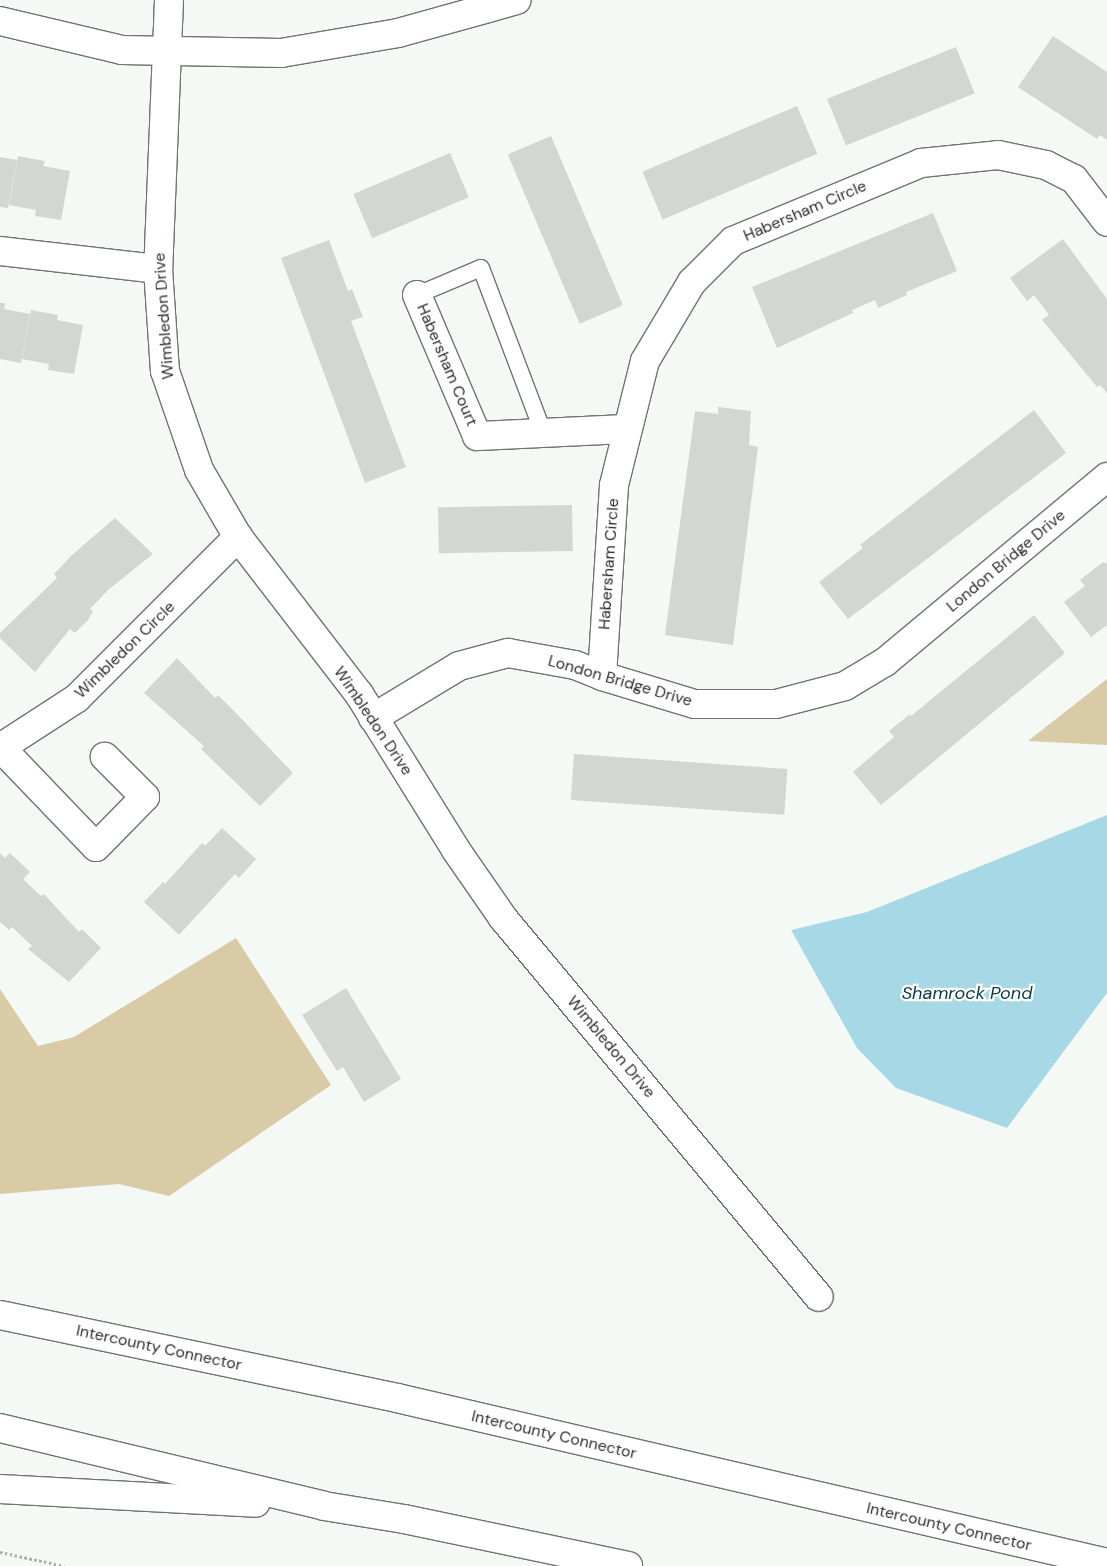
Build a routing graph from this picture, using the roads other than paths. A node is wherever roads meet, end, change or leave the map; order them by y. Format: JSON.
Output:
{"nodes":[{"id":1,"x":170,"y":0,"type":"edge"},
{"id":2,"x":517,"y":0,"type":"edge"},
{"id":3,"x":0,"y":21,"type":"edge"},
{"id":4,"x":166,"y":52,"type":"junction"},
{"id":5,"x":1107,"y":222,"type":"edge"},
{"id":6,"x":0,"y":251,"type":"edge"},
{"id":7,"x":158,"y":269,"type":"junction"},
{"id":8,"x":417,"y":295,"type":"joint"},
{"id":9,"x":627,"y":429,"type":"junction"},
{"id":10,"x":543,"y":432,"type":"junction"},
{"id":11,"x":1107,"y":476,"type":"edge"},
{"id":12,"x":238,"y":538,"type":"junction"},
{"id":13,"x":602,"y":676,"type":"junction"},
{"id":14,"x":373,"y":718,"type":"junction"},
{"id":15,"x":0,"y":748,"type":"edge"},
{"id":16,"x":105,"y":757,"type":"dead end"},
{"id":17,"x":819,"y":1297,"type":"dead end"},
{"id":18,"x":0,"y":1315,"type":"edge"},
{"id":19,"x":0,"y":1428,"type":"edge"},
{"id":20,"x":0,"y":1489,"type":"edge"},
{"id":21,"x":324,"y":1506,"type":"junction"},
{"id":22,"x":1107,"y":1562,"type":"edge"},
{"id":23,"x":628,"y":1566,"type":"edge"}],
"edges":[{"from":1,"to":4,"type":"main road","name":"Wimbledon Drive"},
{"from":2,"to":4,"type":"main road"},
{"from":3,"to":4,"type":"main road"},
{"from":4,"to":7,"type":"main road","name":"Wimbledon Drive"},
{"from":5,"to":9,"type":"main road","name":"Habersham Circle"},
{"from":6,"to":7,"type":"main road"},
{"from":7,"to":12,"type":"main road","name":"Wimbledon Drive"},
{"from":8,"to":10,"type":"main road","name":"Habersham Court"},
{"from":8,"to":10,"type":"lane"},
{"from":9,"to":10,"type":"main road","name":"Habersham Court"},
{"from":9,"to":13,"type":"main road","name":"Habersham Circle"},
{"from":11,"to":13,"type":"main road","name":"London Bridge Drive"},
{"from":12,"to":14,"type":"main road","name":"Wimbledon Drive"},
{"from":12,"to":15,"type":"main road","name":"Wimbledon Circle"},
{"from":13,"to":14,"type":"main road","name":"London Bridge Drive"},
{"from":14,"to":17,"type":"main road","name":"Wimbledon Drive"},
{"from":15,"to":16,"type":"main road"},
{"from":18,"to":22,"type":"main road","name":"Intercounty Connector"},
{"from":19,"to":21,"type":"main road"},
{"from":20,"to":21,"type":"main road"},
{"from":21,"to":23,"type":"main road"}]}
